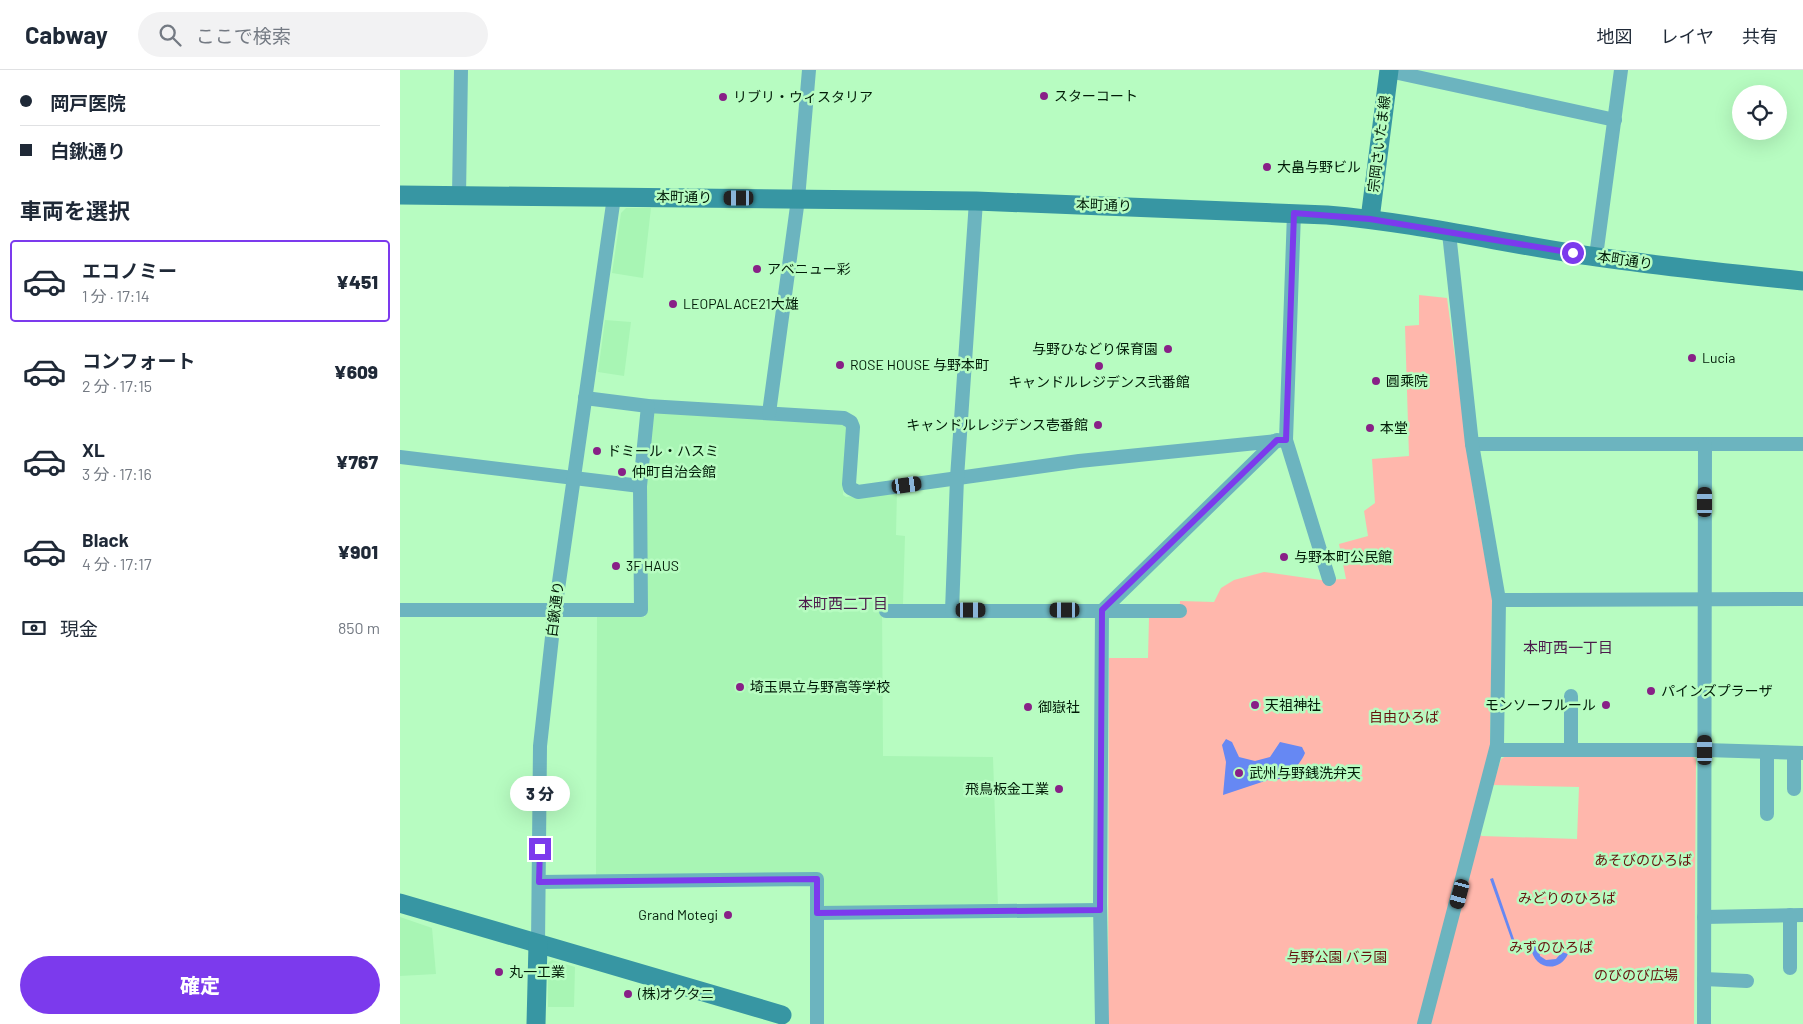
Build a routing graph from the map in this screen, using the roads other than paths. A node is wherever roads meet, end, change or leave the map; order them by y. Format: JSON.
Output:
{"nodes":[{"id":1,"x":461,"y":70,"type":"edge"},
{"id":2,"x":809,"y":70,"type":"edge"},
{"id":3,"x":1389,"y":70,"type":"edge"},
{"id":4,"x":1622,"y":70,"type":"edge"},
{"id":5,"x":1615,"y":120,"type":"junction"},
{"id":6,"x":400,"y":195,"type":"edge"},
{"id":7,"x":459,"y":196,"type":"junction"},
{"id":8,"x":614,"y":197,"type":"junction"},
{"id":9,"x":798,"y":199,"type":"junction"},
{"id":10,"x":976,"y":201,"type":"junction"},
{"id":11,"x":1294,"y":213,"type":"junction"},
{"id":12,"x":1370,"y":219,"type":"junction"},
{"id":13,"x":1449,"y":233,"type":"junction"},
{"id":14,"x":1596,"y":256,"type":"junction"},
{"id":15,"x":1803,"y":281,"type":"edge"},
{"id":16,"x":586,"y":398,"type":"junction"},
{"id":17,"x":648,"y":406,"type":"junction"},
{"id":18,"x":768,"y":412,"type":"junction"},
{"id":19,"x":1281,"y":440,"type":"junction"},
{"id":20,"x":1472,"y":444,"type":"junction"},
{"id":21,"x":1803,"y":444,"type":"edge"},
{"id":22,"x":1705,"y":445,"type":"junction"},
{"id":23,"x":400,"y":457,"type":"edge"},
{"id":24,"x":957,"y":478,"type":"junction"},
{"id":25,"x":572,"y":479,"type":"junction"},
{"id":26,"x":640,"y":486,"type":"junction"},
{"id":27,"x":1330,"y":579,"type":"dead end"},
{"id":28,"x":1705,"y":598,"type":"junction"},
{"id":29,"x":1803,"y":599,"type":"edge"},
{"id":30,"x":1499,"y":600,"type":"junction"},
{"id":31,"x":400,"y":610,"type":"edge"},
{"id":32,"x":554,"y":610,"type":"junction"},
{"id":33,"x":952,"y":610,"type":"junction"},
{"id":34,"x":1102,"y":610,"type":"junction"},
{"id":35,"x":1180,"y":610,"type":"dead end"},
{"id":36,"x":886,"y":611,"type":"dead end"},
{"id":37,"x":1570,"y":696,"type":"dead end"},
{"id":38,"x":1497,"y":750,"type":"junction"},
{"id":39,"x":1570,"y":750,"type":"junction"},
{"id":40,"x":1705,"y":750,"type":"junction"},
{"id":41,"x":1767,"y":752,"type":"junction"},
{"id":42,"x":1798,"y":753,"type":"edge"},
{"id":43,"x":1794,"y":789,"type":"dead end"},
{"id":44,"x":1767,"y":814,"type":"dead end"},
{"id":45,"x":539,"y":882,"type":"junction"},
{"id":46,"x":400,"y":904,"type":"edge"},
{"id":47,"x":1100,"y":910,"type":"junction"},
{"id":48,"x":817,"y":913,"type":"junction"},
{"id":49,"x":1796,"y":915,"type":"edge"},
{"id":50,"x":1704,"y":917,"type":"junction"},
{"id":51,"x":538,"y":944,"type":"junction"},
{"id":52,"x":1790,"y":968,"type":"dead end"},
{"id":53,"x":1704,"y":979,"type":"junction"},
{"id":54,"x":1747,"y":981,"type":"dead end"},
{"id":55,"x":782,"y":1015,"type":"dead end"},
{"id":56,"x":536,"y":1024,"type":"edge"},
{"id":57,"x":817,"y":1024,"type":"edge"},
{"id":58,"x":1102,"y":1024,"type":"edge"},
{"id":59,"x":1424,"y":1024,"type":"edge"},
{"id":60,"x":1704,"y":1024,"type":"edge"}],
"edges":[{"from":1,"to":7,"type":"street"},
{"from":2,"to":9,"type":"street"},
{"from":3,"to":5,"type":"street"},
{"from":3,"to":12,"type":"main road","name":"宗岡さいたま線"},
{"from":4,"to":5,"type":"street"},
{"from":5,"to":14,"type":"street"},
{"from":6,"to":7,"type":"main road","name":"本町通り"},
{"from":7,"to":8,"type":"main road","name":"本町通り"},
{"from":8,"to":9,"type":"main road","name":"本町通り"},
{"from":8,"to":16,"type":"street","name":"白鍬通り"},
{"from":9,"to":10,"type":"main road","name":"本町通り"},
{"from":9,"to":18,"type":"street"},
{"from":10,"to":11,"type":"main road","name":"本町通り"},
{"from":10,"to":24,"type":"street"},
{"from":11,"to":12,"type":"main road","name":"本町通り"},
{"from":11,"to":19,"type":"street"},
{"from":12,"to":13,"type":"main road","name":"本町通り"},
{"from":13,"to":14,"type":"main road","name":"本町通り"},
{"from":13,"to":20,"type":"street"},
{"from":14,"to":15,"type":"main road","name":"本町通り"},
{"from":16,"to":17,"type":"street"},
{"from":16,"to":25,"type":"street","name":"白鍬通り"},
{"from":17,"to":18,"type":"street"},
{"from":17,"to":26,"type":"street"},
{"from":18,"to":24,"type":"street"},
{"from":19,"to":24,"type":"street"},
{"from":19,"to":27,"type":"street"},
{"from":19,"to":34,"type":"street"},
{"from":20,"to":22,"type":"street"},
{"from":20,"to":30,"type":"street"},
{"from":21,"to":22,"type":"street"},
{"from":22,"to":28,"type":"street"},
{"from":23,"to":25,"type":"street"},
{"from":24,"to":33,"type":"street"},
{"from":25,"to":26,"type":"street"},
{"from":25,"to":32,"type":"street","name":"白鍬通り"},
{"from":26,"to":32,"type":"street"},
{"from":28,"to":29,"type":"street"},
{"from":28,"to":30,"type":"street"},
{"from":28,"to":40,"type":"street"},
{"from":30,"to":38,"type":"street"},
{"from":31,"to":32,"type":"street"},
{"from":32,"to":45,"type":"street","name":"白鍬通り"},
{"from":33,"to":34,"type":"street"},
{"from":33,"to":36,"type":"street"},
{"from":34,"to":35,"type":"street"},
{"from":34,"to":47,"type":"street"},
{"from":37,"to":39,"type":"street"},
{"from":38,"to":39,"type":"street"},
{"from":38,"to":59,"type":"street"},
{"from":39,"to":40,"type":"street"},
{"from":40,"to":41,"type":"street"},
{"from":40,"to":50,"type":"street"},
{"from":41,"to":42,"type":"street"},
{"from":41,"to":44,"type":"street"},
{"from":42,"to":43,"type":"street"},
{"from":45,"to":48,"type":"street"},
{"from":45,"to":51,"type":"street","name":"白鍬通り"},
{"from":46,"to":51,"type":"main road"},
{"from":47,"to":48,"type":"street"},
{"from":47,"to":58,"type":"street"},
{"from":48,"to":57,"type":"street"},
{"from":49,"to":50,"type":"street"},
{"from":49,"to":52,"type":"street"},
{"from":50,"to":53,"type":"street"},
{"from":51,"to":55,"type":"main road"},
{"from":51,"to":56,"type":"main road","name":"白鍬通り"},
{"from":53,"to":54,"type":"street"},
{"from":53,"to":60,"type":"street"}]}
